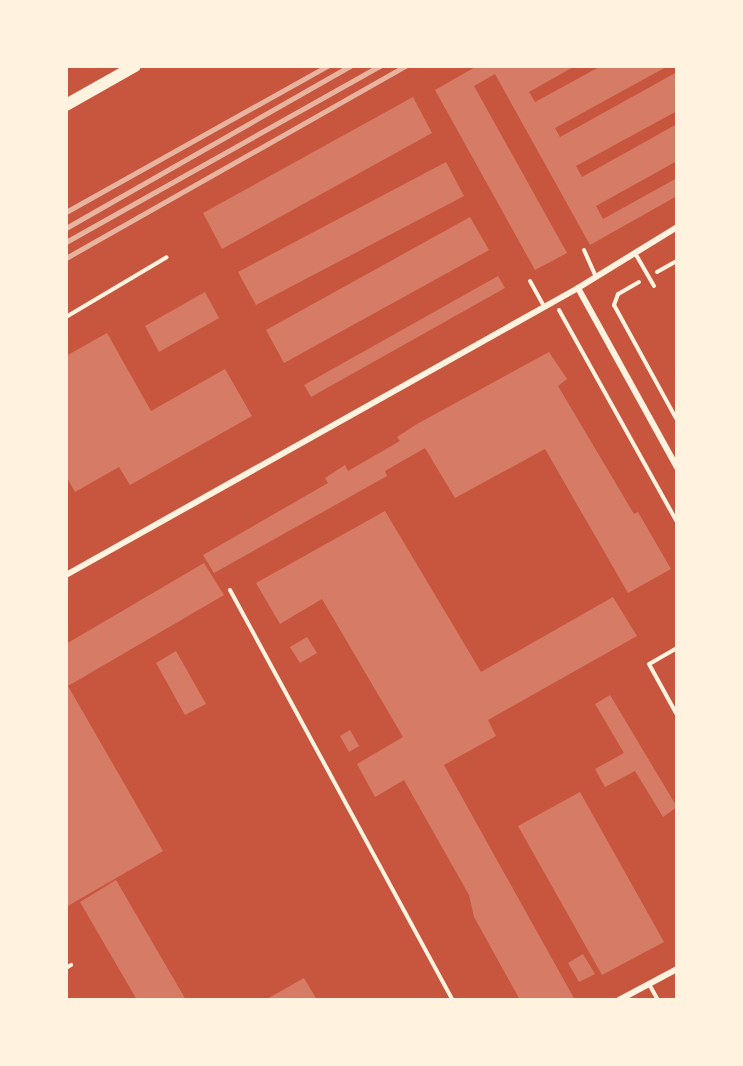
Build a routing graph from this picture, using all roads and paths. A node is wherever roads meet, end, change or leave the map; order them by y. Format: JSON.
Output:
{"nodes":[{"id":1,"x":135,"y":66,"type":"edge"},
{"id":2,"x":66,"y":105,"type":"edge"},
{"id":3,"x":677,"y":227,"type":"edge"},
{"id":4,"x":584,"y":250,"type":"dead end"},
{"id":5,"x":635,"y":253,"type":"junction"},
{"id":6,"x":167,"y":258,"type":"dead end"},
{"id":7,"x":677,"y":261,"type":"edge"},
{"id":8,"x":596,"y":277,"type":"junction"},
{"id":9,"x":649,"y":277,"type":"junction"},
{"id":10,"x":530,"y":281,"type":"dead end"},
{"id":11,"x":654,"y":286,"type":"dead end"},
{"id":12,"x":578,"y":288,"type":"junction"},
{"id":13,"x":554,"y":301,"type":"junction"},
{"id":14,"x":544,"y":306,"type":"junction"},
{"id":15,"x":66,"y":317,"type":"edge"},
{"id":16,"x":677,"y":420,"type":"edge"},
{"id":17,"x":677,"y":467,"type":"edge"},
{"id":18,"x":677,"y":522,"type":"edge"},
{"id":19,"x":66,"y":575,"type":"edge"},
{"id":20,"x":230,"y":590,"type":"dead end"},
{"id":21,"x":677,"y":648,"type":"edge"},
{"id":22,"x":677,"y":715,"type":"edge"},
{"id":23,"x":677,"y":969,"type":"edge"},
{"id":24,"x":649,"y":984,"type":"junction"},
{"id":25,"x":453,"y":1000,"type":"edge"},
{"id":26,"x":619,"y":1000,"type":"edge"},
{"id":27,"x":658,"y":1000,"type":"edge"}],
"edges":[{"from":1,"to":2,"type":"main road"},
{"from":3,"to":5,"type":"street"},
{"from":4,"to":8,"type":"lane"},
{"from":5,"to":8,"type":"street"},
{"from":5,"to":9,"type":"lane"},
{"from":6,"to":15,"type":"lane"},
{"from":7,"to":9,"type":"path"},
{"from":8,"to":12,"type":"street"},
{"from":9,"to":11,"type":"lane"},
{"from":9,"to":16,"type":"path"},
{"from":10,"to":14,"type":"lane"},
{"from":12,"to":13,"type":"street"},
{"from":12,"to":17,"type":"street"},
{"from":13,"to":14,"type":"street"},
{"from":13,"to":18,"type":"path"},
{"from":14,"to":19,"type":"street"},
{"from":20,"to":25,"type":"lane"},
{"from":21,"to":22,"type":"lane"},
{"from":23,"to":24,"type":"street"},
{"from":24,"to":26,"type":"street"},
{"from":24,"to":27,"type":"lane"}]}
